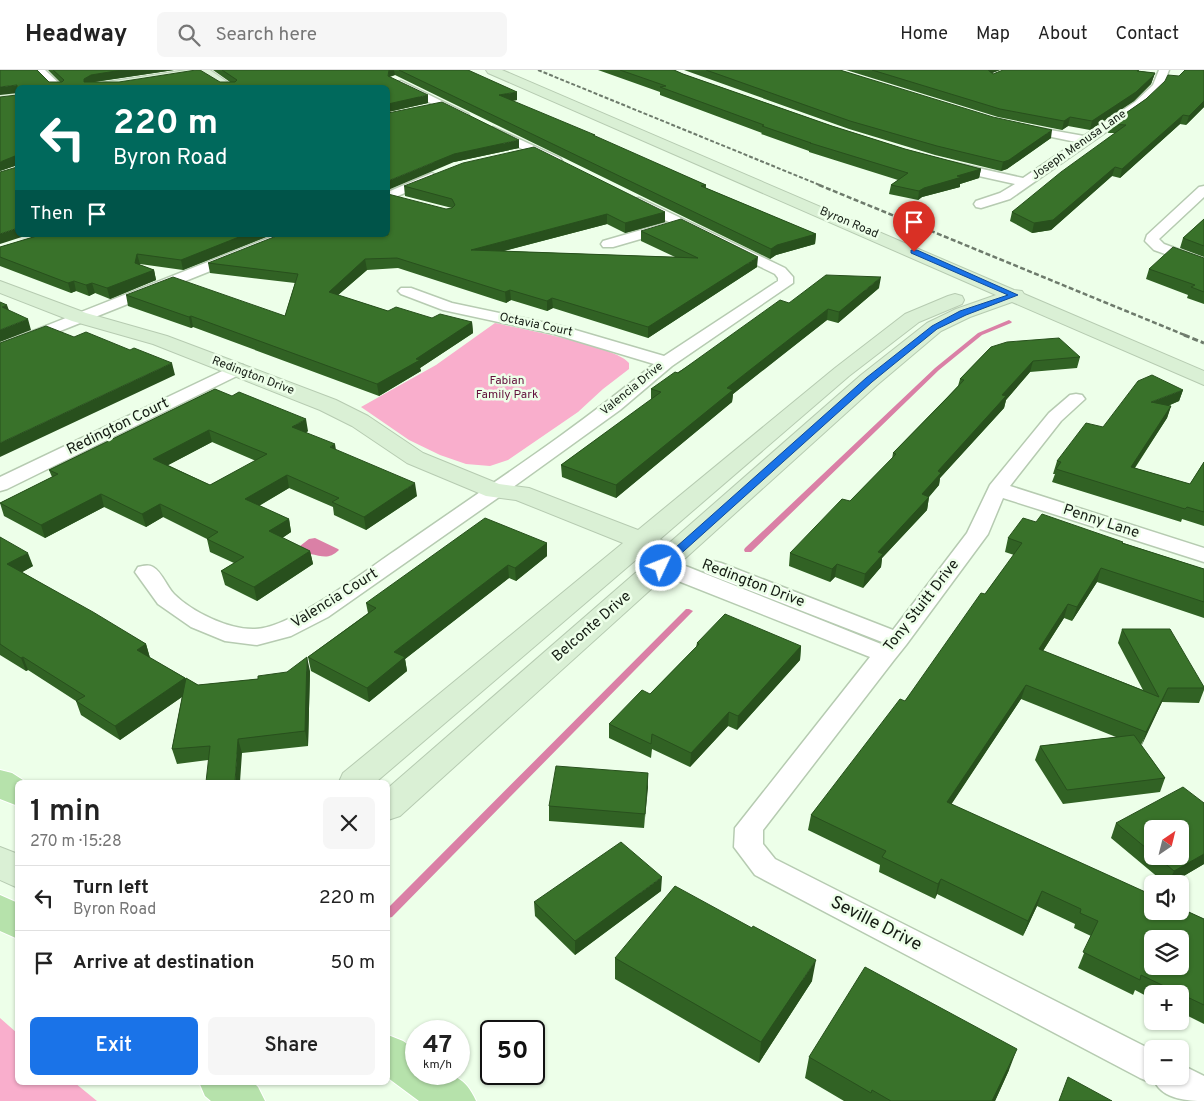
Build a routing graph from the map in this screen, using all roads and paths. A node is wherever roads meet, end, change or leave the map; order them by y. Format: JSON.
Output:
{"nodes":[{"id":1,"x":39,"y":70,"type":"edge"},
{"id":2,"x":202,"y":70,"type":"edge"},
{"id":3,"x":492,"y":70,"type":"edge"},
{"id":4,"x":1164,"y":70,"type":"edge"},
{"id":5,"x":394,"y":80,"type":"edge"},
{"id":6,"x":55,"y":85,"type":"edge"},
{"id":7,"x":111,"y":85,"type":"edge"},
{"id":8,"x":225,"y":85,"type":"edge"},
{"id":9,"x":15,"y":94,"type":"edge"},
{"id":10,"x":0,"y":96,"type":"edge"},
{"id":11,"x":15,"y":98,"type":"edge"},
{"id":12,"x":0,"y":100,"type":"edge"},
{"id":13,"x":443,"y":105,"type":"junction"},
{"id":14,"x":428,"y":108,"type":"edge"},
{"id":15,"x":1014,"y":126,"type":"edge"},
{"id":16,"x":1086,"y":140,"type":"junction"},
{"id":17,"x":535,"y":151,"type":"junction"},
{"id":18,"x":511,"y":155,"type":"edge"},
{"id":19,"x":939,"y":163,"type":"edge"},
{"id":20,"x":565,"y":165,"type":"edge"},
{"id":21,"x":445,"y":173,"type":"edge"},
{"id":22,"x":1025,"y":182,"type":"junction"},
{"id":23,"x":1202,"y":194,"type":"edge"},
{"id":24,"x":390,"y":195,"type":"edge"},
{"id":25,"x":390,"y":197,"type":"edge"},
{"id":26,"x":631,"y":198,"type":"edge"},
{"id":27,"x":404,"y":202,"type":"edge"},
{"id":28,"x":982,"y":204,"type":"dead end"},
{"id":29,"x":681,"y":223,"type":"junction"},
{"id":30,"x":283,"y":237,"type":"edge"},
{"id":31,"x":608,"y":244,"type":"dead end"},
{"id":32,"x":1204,"y":264,"type":"edge"},
{"id":33,"x":0,"y":287,"type":"edge"},
{"id":34,"x":406,"y":291,"type":"dead end"},
{"id":35,"x":1004,"y":291,"type":"junction"},
{"id":36,"x":79,"y":318,"type":"junction"},
{"id":37,"x":0,"y":350,"type":"edge"},
{"id":38,"x":666,"y":362,"type":"junction"},
{"id":39,"x":236,"y":369,"type":"junction"},
{"id":40,"x":1204,"y":379,"type":"edge"},
{"id":41,"x":1076,"y":399,"type":"dead end"},
{"id":42,"x":0,"y":485,"type":"edge"},
{"id":43,"x":997,"y":489,"type":"junction"},
{"id":44,"x":495,"y":491,"type":"junction"},
{"id":45,"x":634,"y":548,"type":"junction"},
{"id":46,"x":1204,"y":554,"type":"edge"},
{"id":47,"x":668,"y":560,"type":"junction"},
{"id":48,"x":146,"y":572,"type":"dead end"},
{"id":49,"x":891,"y":647,"type":"junction"},
{"id":50,"x":836,"y":717,"type":"joint"},
{"id":51,"x":357,"y":780,"type":"edge"},
{"id":52,"x":0,"y":782,"type":"edge"},
{"id":53,"x":15,"y":792,"type":"edge"},
{"id":54,"x":390,"y":805,"type":"edge"},
{"id":55,"x":0,"y":861,"type":"edge"},
{"id":56,"x":15,"y":872,"type":"edge"},
{"id":57,"x":0,"y":910,"type":"edge"},
{"id":58,"x":15,"y":922,"type":"edge"},
{"id":59,"x":390,"y":1055,"type":"edge"},
{"id":60,"x":1144,"y":1063,"type":"edge"},
{"id":61,"x":224,"y":1085,"type":"edge"},
{"id":62,"x":1187,"y":1085,"type":"edge"},
{"id":63,"x":1204,"y":1094,"type":"edge"},
{"id":64,"x":243,"y":1101,"type":"edge"},
{"id":65,"x":454,"y":1101,"type":"edge"}],
"edges":[{"from":1,"to":6,"type":"street"},
{"from":2,"to":7,"type":"main road"},
{"from":2,"to":8,"type":"main road"},
{"from":3,"to":35,"type":"main road","name":"Byron Road"},
{"from":4,"to":16,"type":"street","name":"Joseph Menusa Lane"},
{"from":5,"to":13,"type":"street"},
{"from":9,"to":10,"type":"main road"},
{"from":11,"to":12,"type":"main road"},
{"from":13,"to":14,"type":"street"},
{"from":13,"to":17,"type":"street"},
{"from":15,"to":16,"type":"street"},
{"from":16,"to":22,"type":"street","name":"Joseph Menusa Lane"},
{"from":17,"to":18,"type":"street"},
{"from":17,"to":20,"type":"street"},
{"from":19,"to":22,"type":"street"},
{"from":21,"to":24,"type":"street"},
{"from":22,"to":28,"type":"street","name":"Joseph Menusa Lane"},
{"from":23,"to":32,"type":"street"},
{"from":25,"to":27,"type":"street"},
{"from":26,"to":29,"type":"street"},
{"from":29,"to":31,"type":"street"},
{"from":29,"to":38,"type":"street","name":"Valencia Drive"},
{"from":30,"to":36,"type":"street"},
{"from":33,"to":36,"type":"main road","name":"Redington Drive"},
{"from":34,"to":38,"type":"street","name":"Octavia Court"},
{"from":35,"to":40,"type":"main road","name":"Byron Road"},
{"from":35,"to":45,"type":"main road"},
{"from":35,"to":47,"type":"main road","name":"Belconte Drive"},
{"from":36,"to":37,"type":"street"},
{"from":36,"to":39,"type":"main road","name":"Redington Drive"},
{"from":38,"to":44,"type":"street","name":"Valencia Drive"},
{"from":39,"to":42,"type":"street","name":"Redington Court"},
{"from":39,"to":44,"type":"main road","name":"Redington Drive"},
{"from":41,"to":43,"type":"street","name":"Tony Stuitt Drive"},
{"from":43,"to":46,"type":"street","name":"Penny Lane"},
{"from":43,"to":49,"type":"street","name":"Tony Stuitt Drive"},
{"from":44,"to":45,"type":"main road","name":"Redington Drive"},
{"from":44,"to":48,"type":"street","name":"Valencia Court"},
{"from":45,"to":47,"type":"main road","name":"Redington Drive"},
{"from":45,"to":51,"type":"main road"},
{"from":47,"to":49,"type":"street","name":"Redington Drive"},
{"from":47,"to":54,"type":"main road","name":"Belconte Drive"},
{"from":49,"to":50,"type":"street","name":"Tony Stuitt Drive"},
{"from":50,"to":60,"type":"street","name":"Seville Drive"},
{"from":52,"to":53,"type":"main road"},
{"from":55,"to":56,"type":"main road"},
{"from":57,"to":58,"type":"main road"},
{"from":59,"to":65,"type":"main road"},
{"from":61,"to":64,"type":"main road"},
{"from":62,"to":63,"type":"street"}]}
